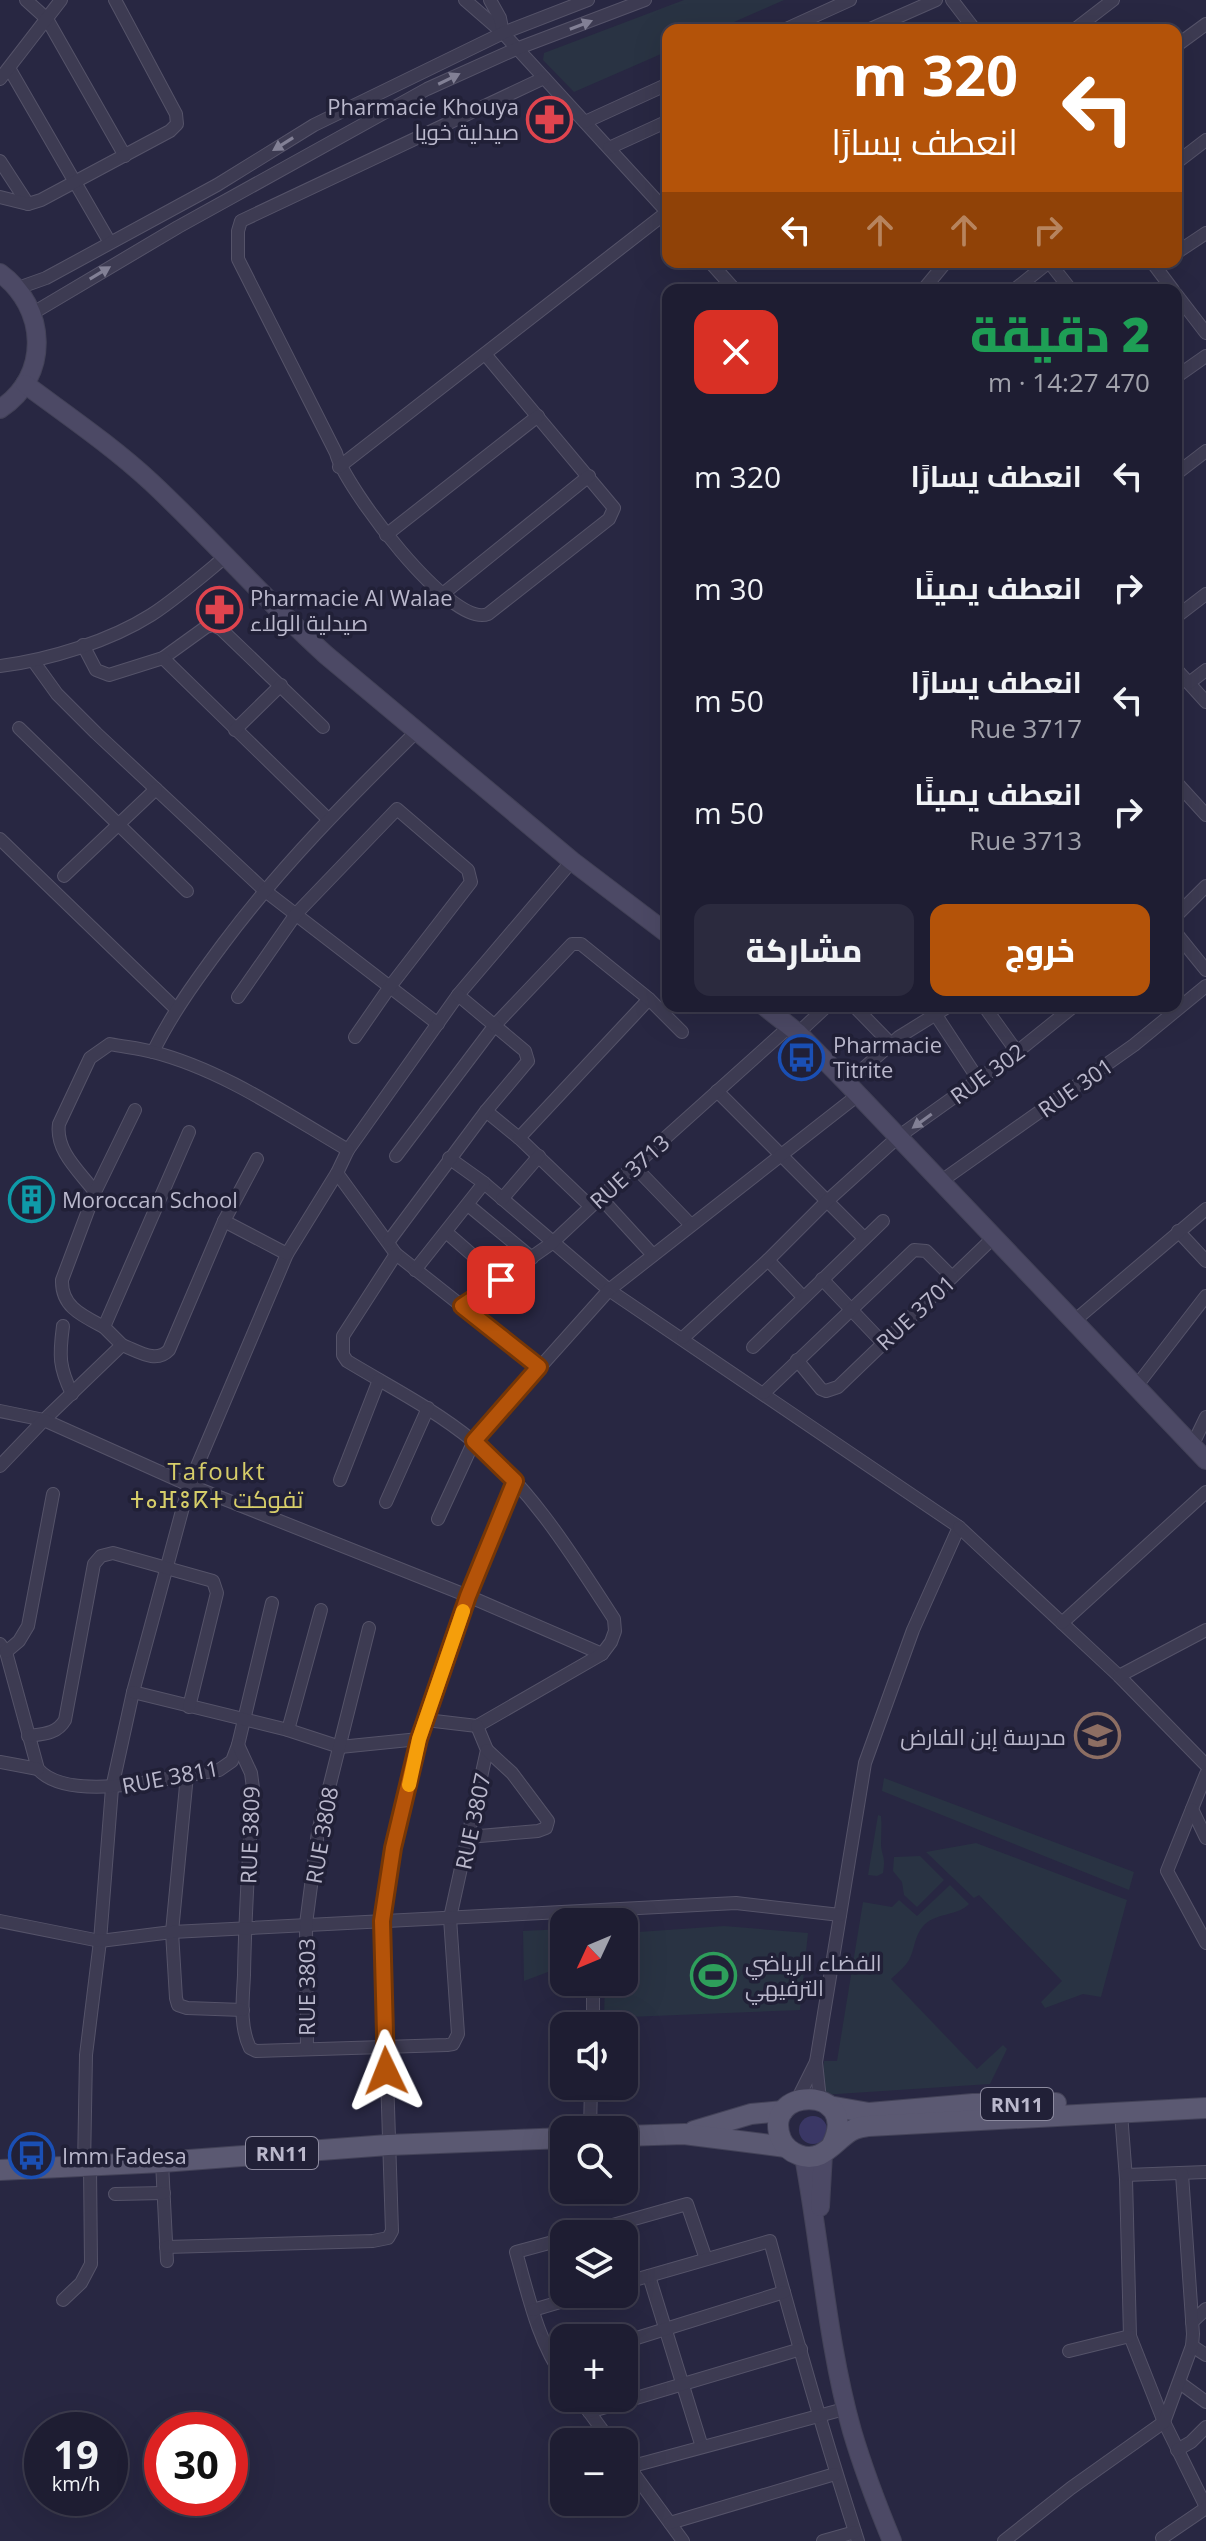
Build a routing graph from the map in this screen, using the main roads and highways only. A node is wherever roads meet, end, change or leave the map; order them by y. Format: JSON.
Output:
{"nodes":[{"id":1,"x":1206,"y":2095,"type":"edge"},
{"id":2,"x":825,"y":2103,"type":"junction"},
{"id":3,"x":790,"y":2106,"type":"junction"},
{"id":4,"x":1206,"y":2108,"type":"edge"},
{"id":5,"x":684,"y":2134,"type":"junction"},
{"id":6,"x":638,"y":2136,"type":"edge"},
{"id":7,"x":550,"y":2139,"type":"edge"},
{"id":8,"x":828,"y":2150,"type":"junction"},
{"id":9,"x":794,"y":2151,"type":"junction"},
{"id":10,"x":0,"y":2170,"type":"edge"}],
"edges":[{"from":1,"to":2,"type":"main road","number":"RN11"},
{"from":2,"to":3,"type":"main road","number":"RN11"},
{"from":2,"to":8,"type":"main road"},
{"from":3,"to":5,"type":"main road","number":"RN11"},
{"from":3,"to":9,"type":"main road"},
{"from":4,"to":8,"type":"main road","number":"RN11"},
{"from":5,"to":6,"type":"main road","number":"RN11"},
{"from":5,"to":9,"type":"main road","number":"RN11"},
{"from":7,"to":10,"type":"main road","number":"RN11"},
{"from":8,"to":9,"type":"main road","number":"RN11"}]}
